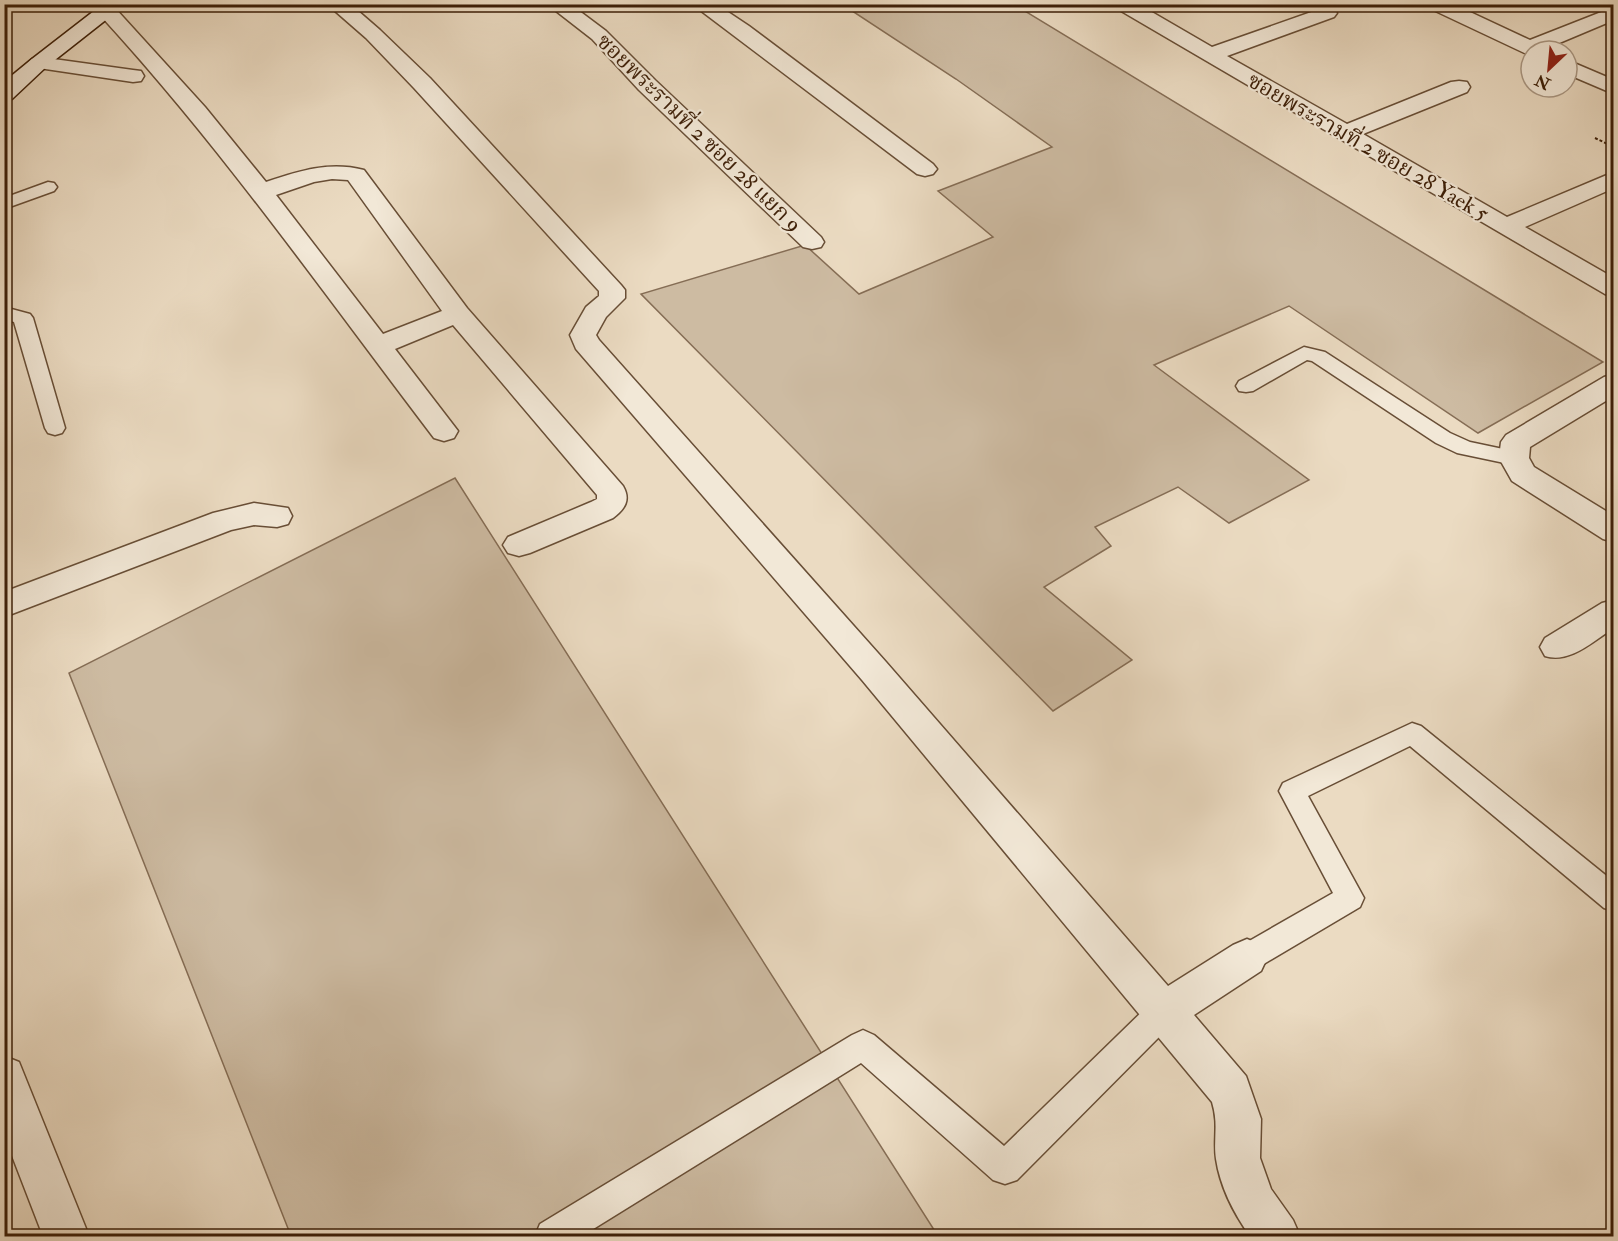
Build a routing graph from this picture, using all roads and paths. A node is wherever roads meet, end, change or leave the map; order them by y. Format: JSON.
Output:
{"nodes":[{"id":1,"x":337,"y":4,"type":"edge"},
{"id":2,"x":556,"y":4,"type":"edge"},
{"id":3,"x":702,"y":4,"type":"edge"},
{"id":4,"x":1122,"y":4,"type":"edge"},
{"id":5,"x":1436,"y":4,"type":"edge"},
{"id":6,"x":112,"y":8,"type":"edge"},
{"id":7,"x":1328,"y":13,"type":"dead end"},
{"id":8,"x":1614,"y":14,"type":"edge"},
{"id":9,"x":1558,"y":39,"type":"edge"},
{"id":10,"x":1519,"y":43,"type":"edge"},
{"id":11,"x":1210,"y":55,"type":"junction"},
{"id":12,"x":39,"y":63,"type":"junction"},
{"id":13,"x":1579,"y":72,"type":"edge"},
{"id":14,"x":133,"y":76,"type":"dead end"},
{"id":15,"x":1459,"y":87,"type":"dead end"},
{"id":16,"x":1614,"y":88,"type":"edge"},
{"id":17,"x":4,"y":94,"type":"edge"},
{"id":18,"x":1345,"y":134,"type":"junction"},
{"id":19,"x":1595,"y":138,"type":"dead end"},
{"id":20,"x":1614,"y":147,"type":"edge"},
{"id":21,"x":925,"y":169,"type":"dead end"},
{"id":22,"x":1614,"y":179,"type":"edge"},
{"id":23,"x":48,"y":187,"type":"dead end"},
{"id":24,"x":261,"y":192,"type":"junction"},
{"id":25,"x":4,"y":204,"type":"edge"},
{"id":26,"x":1506,"y":226,"type":"junction"},
{"id":27,"x":812,"y":242,"type":"dead end"},
{"id":28,"x":1614,"y":289,"type":"edge"},
{"id":29,"x":4,"y":313,"type":"edge"},
{"id":30,"x":459,"y":314,"type":"junction"},
{"id":31,"x":376,"y":346,"type":"junction"},
{"id":32,"x":1614,"y":383,"type":"edge"},
{"id":33,"x":1246,"y":386,"type":"dead end"},
{"id":34,"x":55,"y":428,"type":"dead end"},
{"id":35,"x":444,"y":431,"type":"dead end"},
{"id":36,"x":1514,"y":458,"type":"junction"},
{"id":37,"x":277,"y":516,"type":"dead end"},
{"id":38,"x":1614,"y":531,"type":"edge"},
{"id":39,"x":519,"y":545,"type":"dead end"},
{"id":40,"x":4,"y":605,"type":"edge"},
{"id":41,"x":1614,"y":612,"type":"edge"},
{"id":42,"x":1557,"y":647,"type":"dead end"},
{"id":43,"x":1614,"y":899,"type":"edge"},
{"id":44,"x":1247,"y":958,"type":"joint"},
{"id":45,"x":1163,"y":1012,"type":"junction"},
{"id":46,"x":4,"y":1077,"type":"edge"},
{"id":47,"x":66,"y":1236,"type":"edge"},
{"id":48,"x":552,"y":1236,"type":"edge"},
{"id":49,"x":1277,"y":1236,"type":"edge"}],
"edges":[{"from":1,"to":45,"type":"street"},
{"from":2,"to":27,"type":"street","name":"ซอยพระรามที่ 2 ซอย 28 แยก 9"},
{"from":3,"to":21,"type":"street"},
{"from":4,"to":11,"type":"street","name":"ซอยพระรามที่ 2 ซอย 28 Yaek 5"},
{"from":5,"to":10,"type":"street"},
{"from":6,"to":12,"type":"street"},
{"from":6,"to":24,"type":"street"},
{"from":7,"to":11,"type":"street"},
{"from":8,"to":9,"type":"street"},
{"from":11,"to":18,"type":"street","name":"ซอยพระรามที่ 2 ซอย 28 Yaek 5"},
{"from":12,"to":14,"type":"street"},
{"from":12,"to":17,"type":"street"},
{"from":13,"to":16,"type":"street"},
{"from":15,"to":18,"type":"street"},
{"from":18,"to":26,"type":"street","name":"ซอยพระรามที่ 2 ซอย 28 Yaek 5"},
{"from":19,"to":20,"type":"path"},
{"from":22,"to":26,"type":"street"},
{"from":23,"to":25,"type":"lane"},
{"from":24,"to":30,"type":"street"},
{"from":24,"to":31,"type":"street"},
{"from":26,"to":28,"type":"street","name":"ซอยพระรามที่ 2 ซอย 28 Yaek 5"},
{"from":29,"to":34,"type":"lane"},
{"from":30,"to":31,"type":"street"},
{"from":30,"to":39,"type":"street"},
{"from":31,"to":35,"type":"street"},
{"from":32,"to":36,"type":"street"},
{"from":33,"to":36,"type":"lane"},
{"from":36,"to":38,"type":"street"},
{"from":37,"to":40,"type":"street"},
{"from":41,"to":42,"type":"street"},
{"from":43,"to":44,"type":"lane"},
{"from":44,"to":45,"type":"street"},
{"from":45,"to":48,"type":"lane"},
{"from":45,"to":49,"type":"street"},
{"from":46,"to":47,"type":"street"}]}
